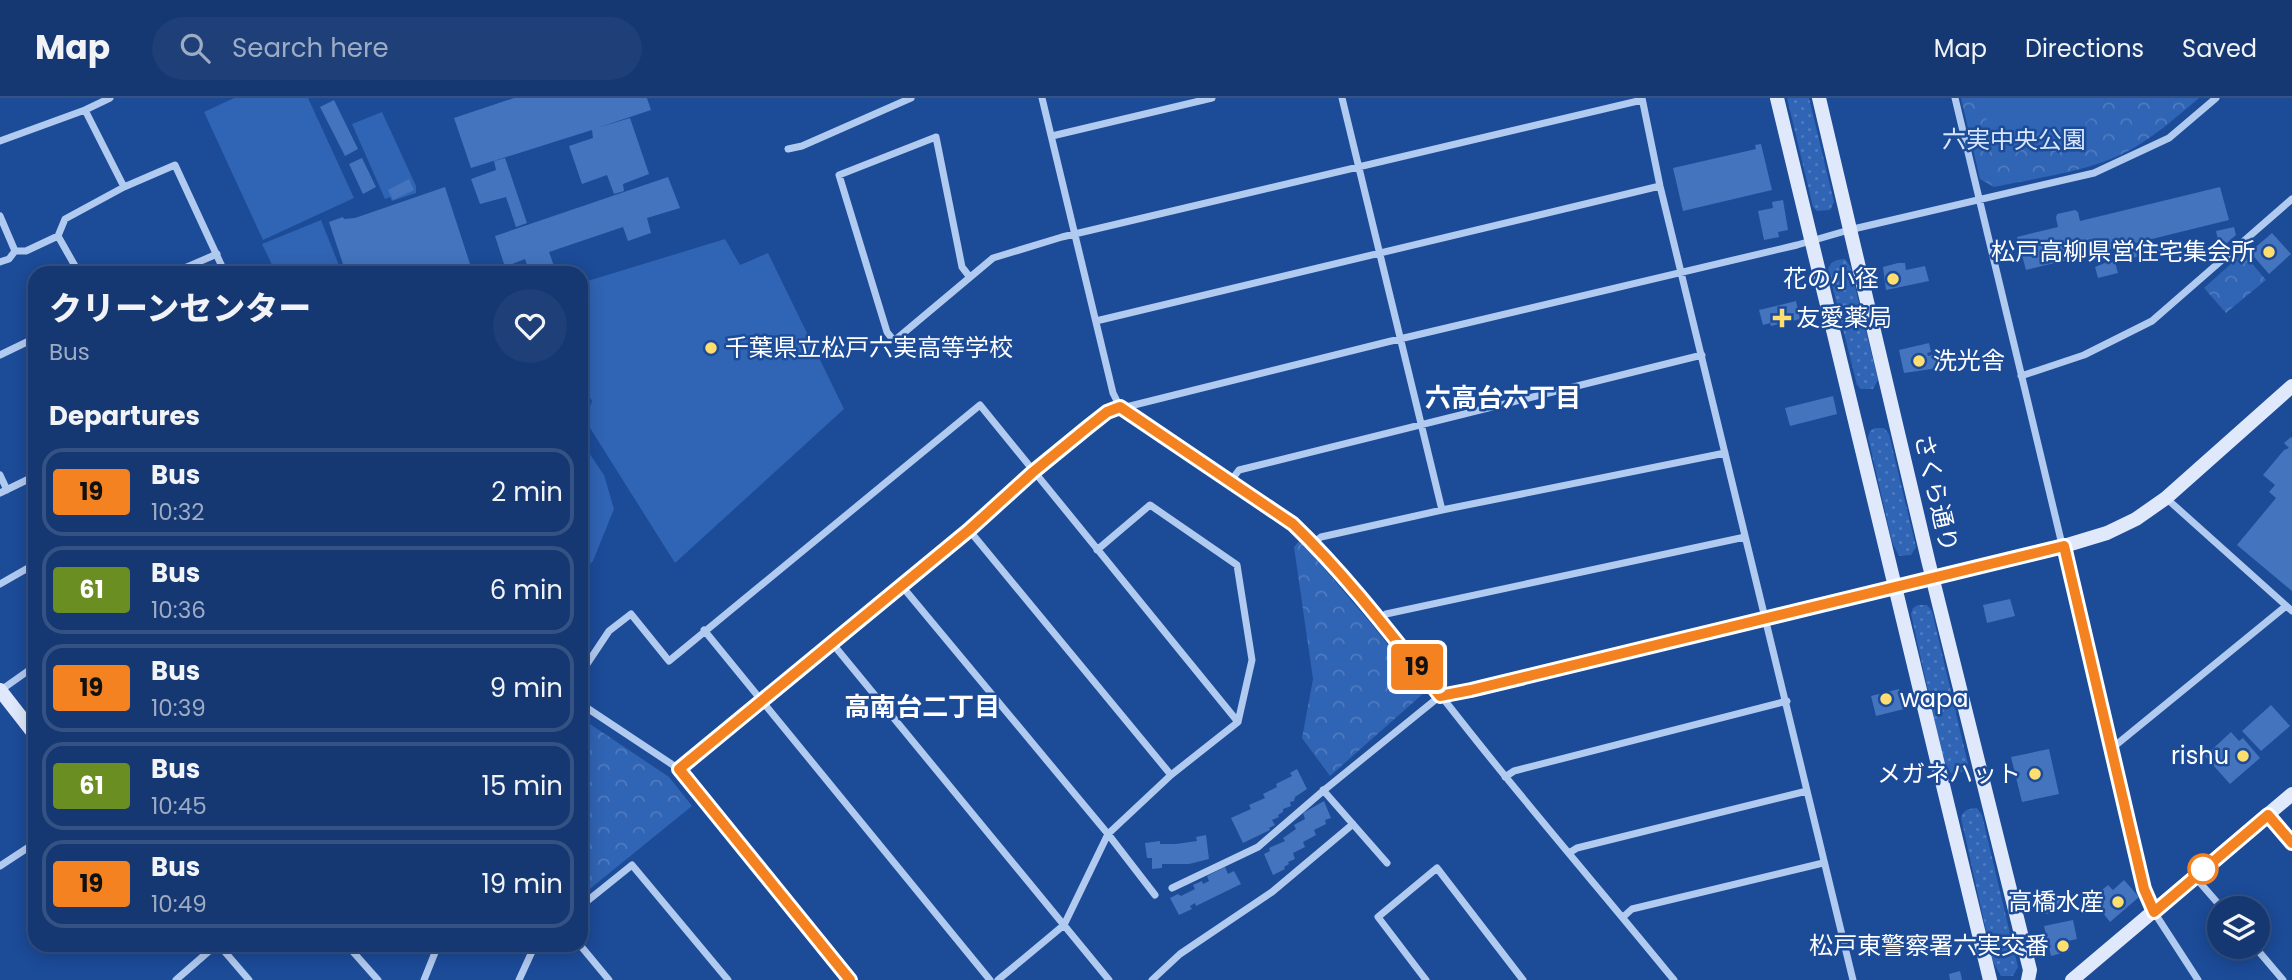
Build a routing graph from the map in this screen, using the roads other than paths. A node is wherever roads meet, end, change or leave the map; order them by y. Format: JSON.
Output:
{"nodes":[{"id":1,"x":110,"y":98,"type":"edge"},
{"id":2,"x":911,"y":98,"type":"edge"},
{"id":3,"x":1042,"y":98,"type":"edge"},
{"id":4,"x":1212,"y":98,"type":"edge"},
{"id":5,"x":1342,"y":98,"type":"edge"},
{"id":6,"x":1777,"y":98,"type":"edge"},
{"id":7,"x":1819,"y":98,"type":"edge"},
{"id":8,"x":1955,"y":98,"type":"edge"},
{"id":9,"x":2216,"y":98,"type":"edge"},
{"id":10,"x":1642,"y":99,"type":"edge"},
{"id":11,"x":85,"y":110,"type":"junction"},
{"id":12,"x":1052,"y":136,"type":"junction"},
{"id":13,"x":0,"y":141,"type":"edge"},
{"id":14,"x":788,"y":149,"type":"dead end"},
{"id":15,"x":1358,"y":167,"type":"junction"},
{"id":16,"x":1660,"y":186,"type":"junction"},
{"id":17,"x":124,"y":187,"type":"junction"},
{"id":18,"x":2292,"y":199,"type":"edge"},
{"id":19,"x":1980,"y":201,"type":"junction"},
{"id":20,"x":0,"y":216,"type":"edge"},
{"id":21,"x":1849,"y":230,"type":"junction"},
{"id":22,"x":1074,"y":235,"type":"junction"},
{"id":23,"x":58,"y":236,"type":"junction"},
{"id":24,"x":1810,"y":240,"type":"junction"},
{"id":25,"x":15,"y":251,"type":"junction"},
{"id":26,"x":1380,"y":252,"type":"junction"},
{"id":27,"x":217,"y":254,"type":"junction"},
{"id":28,"x":0,"y":262,"type":"edge"},
{"id":29,"x":75,"y":266,"type":"edge"},
{"id":30,"x":189,"y":266,"type":"edge"},
{"id":31,"x":222,"y":266,"type":"edge"},
{"id":32,"x":1682,"y":271,"type":"junction"},
{"id":33,"x":969,"y":276,"type":"junction"},
{"id":34,"x":1096,"y":321,"type":"junction"},
{"id":35,"x":1400,"y":339,"type":"junction"},
{"id":36,"x":28,"y":341,"type":"edge"},
{"id":37,"x":0,"y":355,"type":"edge"},
{"id":38,"x":1702,"y":355,"type":"junction"},
{"id":39,"x":2021,"y":376,"type":"junction"},
{"id":40,"x":2292,"y":386,"type":"edge"},
{"id":41,"x":1120,"y":407,"type":"junction"},
{"id":42,"x":1421,"y":425,"type":"junction"},
{"id":43,"x":1725,"y":453,"type":"junction"},
{"id":44,"x":1033,"y":472,"type":"junction"},
{"id":45,"x":0,"y":475,"type":"edge"},
{"id":46,"x":28,"y":480,"type":"edge"},
{"id":47,"x":1230,"y":482,"type":"junction"},
{"id":48,"x":4,"y":492,"type":"edge"},
{"id":49,"x":2166,"y":498,"type":"junction"},
{"id":50,"x":1441,"y":510,"type":"junction"},
{"id":51,"x":969,"y":530,"type":"junction"},
{"id":52,"x":1745,"y":537,"type":"junction"},
{"id":53,"x":1313,"y":543,"type":"junction"},
{"id":54,"x":2064,"y":546,"type":"junction"},
{"id":55,"x":1097,"y":550,"type":"junction"},
{"id":56,"x":28,"y":568,"type":"edge"},
{"id":57,"x":1933,"y":578,"type":"junction"},
{"id":58,"x":0,"y":584,"type":"edge"},
{"id":59,"x":901,"y":585,"type":"junction"},
{"id":60,"x":1895,"y":586,"type":"junction"},
{"id":61,"x":2289,"y":609,"type":"edge"},
{"id":62,"x":1765,"y":618,"type":"junction"},
{"id":63,"x":1379,"y":620,"type":"junction"},
{"id":64,"x":704,"y":630,"type":"junction"},
{"id":65,"x":832,"y":643,"type":"junction"},
{"id":66,"x":588,"y":662,"type":"edge"},
{"id":67,"x":28,"y":672,"type":"edge"},
{"id":68,"x":0,"y":691,"type":"edge"},
{"id":69,"x":1440,"y":696,"type":"junction"},
{"id":70,"x":762,"y":701,"type":"junction"},
{"id":71,"x":1787,"y":701,"type":"junction"},
{"id":72,"x":588,"y":709,"type":"edge"},
{"id":73,"x":1238,"y":722,"type":"junction"},
{"id":74,"x":28,"y":726,"type":"edge"},
{"id":75,"x":2111,"y":749,"type":"junction"},
{"id":76,"x":679,"y":769,"type":"junction"},
{"id":77,"x":1171,"y":775,"type":"junction"},
{"id":78,"x":1505,"y":777,"type":"junction"},
{"id":79,"x":1323,"y":790,"type":"junction"},
{"id":80,"x":1807,"y":791,"type":"junction"},
{"id":81,"x":2292,"y":794,"type":"edge"},
{"id":82,"x":2268,"y":815,"type":"junction"},
{"id":83,"x":1353,"y":824,"type":"junction"},
{"id":84,"x":1108,"y":834,"type":"junction"},
{"id":85,"x":2292,"y":843,"type":"edge"},
{"id":86,"x":28,"y":848,"type":"edge"},
{"id":87,"x":1569,"y":853,"type":"junction"},
{"id":88,"x":1387,"y":863,"type":"dead end"},
{"id":89,"x":1824,"y":863,"type":"junction"},
{"id":90,"x":0,"y":866,"type":"edge"},
{"id":91,"x":2194,"y":876,"type":"junction"},
{"id":92,"x":1172,"y":888,"type":"dead end"},
{"id":93,"x":1156,"y":895,"type":"dead end"},
{"id":94,"x":2212,"y":896,"type":"edge"},
{"id":95,"x":588,"y":900,"type":"edge"},
{"id":96,"x":2154,"y":912,"type":"junction"},
{"id":97,"x":1623,"y":917,"type":"junction"},
{"id":98,"x":1064,"y":925,"type":"junction"},
{"id":99,"x":210,"y":952,"type":"edge"},
{"id":100,"x":224,"y":952,"type":"edge"},
{"id":101,"x":353,"y":952,"type":"edge"},
{"id":102,"x":435,"y":952,"type":"edge"},
{"id":103,"x":532,"y":952,"type":"edge"},
{"id":104,"x":586,"y":952,"type":"edge"},
{"id":105,"x":2265,"y":959,"type":"edge"},
{"id":106,"x":176,"y":980,"type":"edge"},
{"id":107,"x":249,"y":980,"type":"edge"},
{"id":108,"x":377,"y":980,"type":"edge"},
{"id":109,"x":424,"y":980,"type":"edge"},
{"id":110,"x":519,"y":980,"type":"edge"},
{"id":111,"x":609,"y":980,"type":"edge"},
{"id":112,"x":727,"y":980,"type":"edge"},
{"id":113,"x":850,"y":980,"type":"edge"},
{"id":114,"x":990,"y":980,"type":"edge"},
{"id":115,"x":998,"y":980,"type":"edge"},
{"id":116,"x":1109,"y":980,"type":"edge"},
{"id":117,"x":1152,"y":980,"type":"edge"},
{"id":118,"x":1426,"y":980,"type":"edge"},
{"id":119,"x":1523,"y":980,"type":"edge"},
{"id":120,"x":1674,"y":980,"type":"edge"},
{"id":121,"x":1853,"y":980,"type":"edge"},
{"id":122,"x":1990,"y":980,"type":"edge"},
{"id":123,"x":2028,"y":980,"type":"edge"},
{"id":124,"x":2073,"y":980,"type":"edge"},
{"id":125,"x":2198,"y":980,"type":"edge"},
{"id":126,"x":2283,"y":980,"type":"edge"}],
"edges":[{"from":1,"to":11,"type":"street"},
{"from":2,"to":14,"type":"street"},
{"from":3,"to":12,"type":"street"},
{"from":4,"to":12,"type":"street"},
{"from":5,"to":15,"type":"street"},
{"from":6,"to":24,"type":"street"},
{"from":7,"to":21,"type":"street","name":"さくら通り"},
{"from":8,"to":19,"type":"street"},
{"from":9,"to":19,"type":"street"},
{"from":10,"to":15,"type":"street"},
{"from":10,"to":16,"type":"street"},
{"from":11,"to":13,"type":"street"},
{"from":11,"to":17,"type":"street"},
{"from":12,"to":22,"type":"street"},
{"from":15,"to":22,"type":"street"},
{"from":15,"to":26,"type":"street"},
{"from":16,"to":26,"type":"street"},
{"from":16,"to":32,"type":"street"},
{"from":17,"to":23,"type":"street"},
{"from":17,"to":27,"type":"street"},
{"from":18,"to":39,"type":"street"},
{"from":19,"to":21,"type":"street"},
{"from":19,"to":39,"type":"street"},
{"from":20,"to":25,"type":"street"},
{"from":21,"to":24,"type":"street"},
{"from":21,"to":57,"type":"street","name":"さくら通り"},
{"from":22,"to":33,"type":"street"},
{"from":22,"to":34,"type":"street"},
{"from":23,"to":25,"type":"street"},
{"from":23,"to":29,"type":"street"},
{"from":24,"to":32,"type":"street"},
{"from":24,"to":60,"type":"street"},
{"from":25,"to":28,"type":"street"},
{"from":26,"to":34,"type":"street"},
{"from":26,"to":35,"type":"street"},
{"from":27,"to":30,"type":"street"},
{"from":27,"to":31,"type":"street"},
{"from":32,"to":35,"type":"street"},
{"from":32,"to":38,"type":"street"},
{"from":33,"to":33,"type":"street"},
{"from":34,"to":41,"type":"street"},
{"from":35,"to":41,"type":"street"},
{"from":35,"to":42,"type":"street"},
{"from":36,"to":37,"type":"street"},
{"from":38,"to":42,"type":"street"},
{"from":38,"to":43,"type":"street"},
{"from":39,"to":54,"type":"street"},
{"from":40,"to":49,"type":"street"},
{"from":41,"to":44,"type":"street"},
{"from":41,"to":47,"type":"street"},
{"from":42,"to":47,"type":"street"},
{"from":42,"to":50,"type":"street"},
{"from":43,"to":50,"type":"street"},
{"from":43,"to":52,"type":"street"},
{"from":44,"to":51,"type":"street"},
{"from":44,"to":55,"type":"street"},
{"from":44,"to":64,"type":"street"},
{"from":45,"to":48,"type":"street"},
{"from":46,"to":48,"type":"street"},
{"from":47,"to":53,"type":"street"},
{"from":49,"to":54,"type":"street"},
{"from":49,"to":61,"type":"street"},
{"from":50,"to":53,"type":"street"},
{"from":51,"to":59,"type":"street"},
{"from":51,"to":77,"type":"street"},
{"from":52,"to":62,"type":"street"},
{"from":52,"to":63,"type":"street"},
{"from":53,"to":63,"type":"street"},
{"from":54,"to":57,"type":"street"},
{"from":54,"to":75,"type":"street"},
{"from":55,"to":73,"type":"street"},
{"from":55,"to":73,"type":"street"},
{"from":56,"to":58,"type":"street"},
{"from":57,"to":60,"type":"street"},
{"from":57,"to":123,"type":"street","name":"さくら通り"},
{"from":59,"to":65,"type":"street"},
{"from":59,"to":84,"type":"street"},
{"from":60,"to":62,"type":"street"},
{"from":60,"to":122,"type":"street"},
{"from":61,"to":75,"type":"street"},
{"from":62,"to":69,"type":"street"},
{"from":62,"to":71,"type":"street"},
{"from":63,"to":69,"type":"street"},
{"from":64,"to":66,"type":"street"},
{"from":64,"to":70,"type":"street"},
{"from":65,"to":70,"type":"street"},
{"from":65,"to":98,"type":"street"},
{"from":67,"to":68,"type":"street"},
{"from":68,"to":74,"type":"street"},
{"from":69,"to":78,"type":"street"},
{"from":69,"to":79,"type":"street"},
{"from":70,"to":76,"type":"street"},
{"from":70,"to":114,"type":"street"},
{"from":71,"to":78,"type":"street"},
{"from":71,"to":80,"type":"street"},
{"from":72,"to":76,"type":"street"},
{"from":73,"to":77,"type":"street"},
{"from":75,"to":96,"type":"street"},
{"from":76,"to":113,"type":"street"},
{"from":77,"to":84,"type":"street"},
{"from":78,"to":87,"type":"street"},
{"from":79,"to":83,"type":"street"},
{"from":79,"to":92,"type":"street"},
{"from":80,"to":87,"type":"street"},
{"from":80,"to":89,"type":"street"},
{"from":81,"to":82,"type":"street"},
{"from":82,"to":85,"type":"street"},
{"from":82,"to":91,"type":"street"},
{"from":83,"to":88,"type":"street"},
{"from":83,"to":117,"type":"street"},
{"from":84,"to":93,"type":"street"},
{"from":84,"to":98,"type":"street"},
{"from":86,"to":90,"type":"street"},
{"from":87,"to":97,"type":"street"},
{"from":89,"to":97,"type":"street"},
{"from":89,"to":121,"type":"street"},
{"from":91,"to":94,"type":"street"},
{"from":91,"to":96,"type":"street"},
{"from":95,"to":112,"type":"street"},
{"from":96,"to":124,"type":"street"},
{"from":96,"to":125,"type":"street"},
{"from":97,"to":120,"type":"street"},
{"from":98,"to":115,"type":"street"},
{"from":98,"to":116,"type":"street"},
{"from":99,"to":106,"type":"street"},
{"from":100,"to":107,"type":"street"},
{"from":101,"to":108,"type":"street"},
{"from":102,"to":109,"type":"street"},
{"from":103,"to":110,"type":"street"},
{"from":104,"to":111,"type":"street"},
{"from":105,"to":126,"type":"street"},
{"from":118,"to":119,"type":"street"}]}
